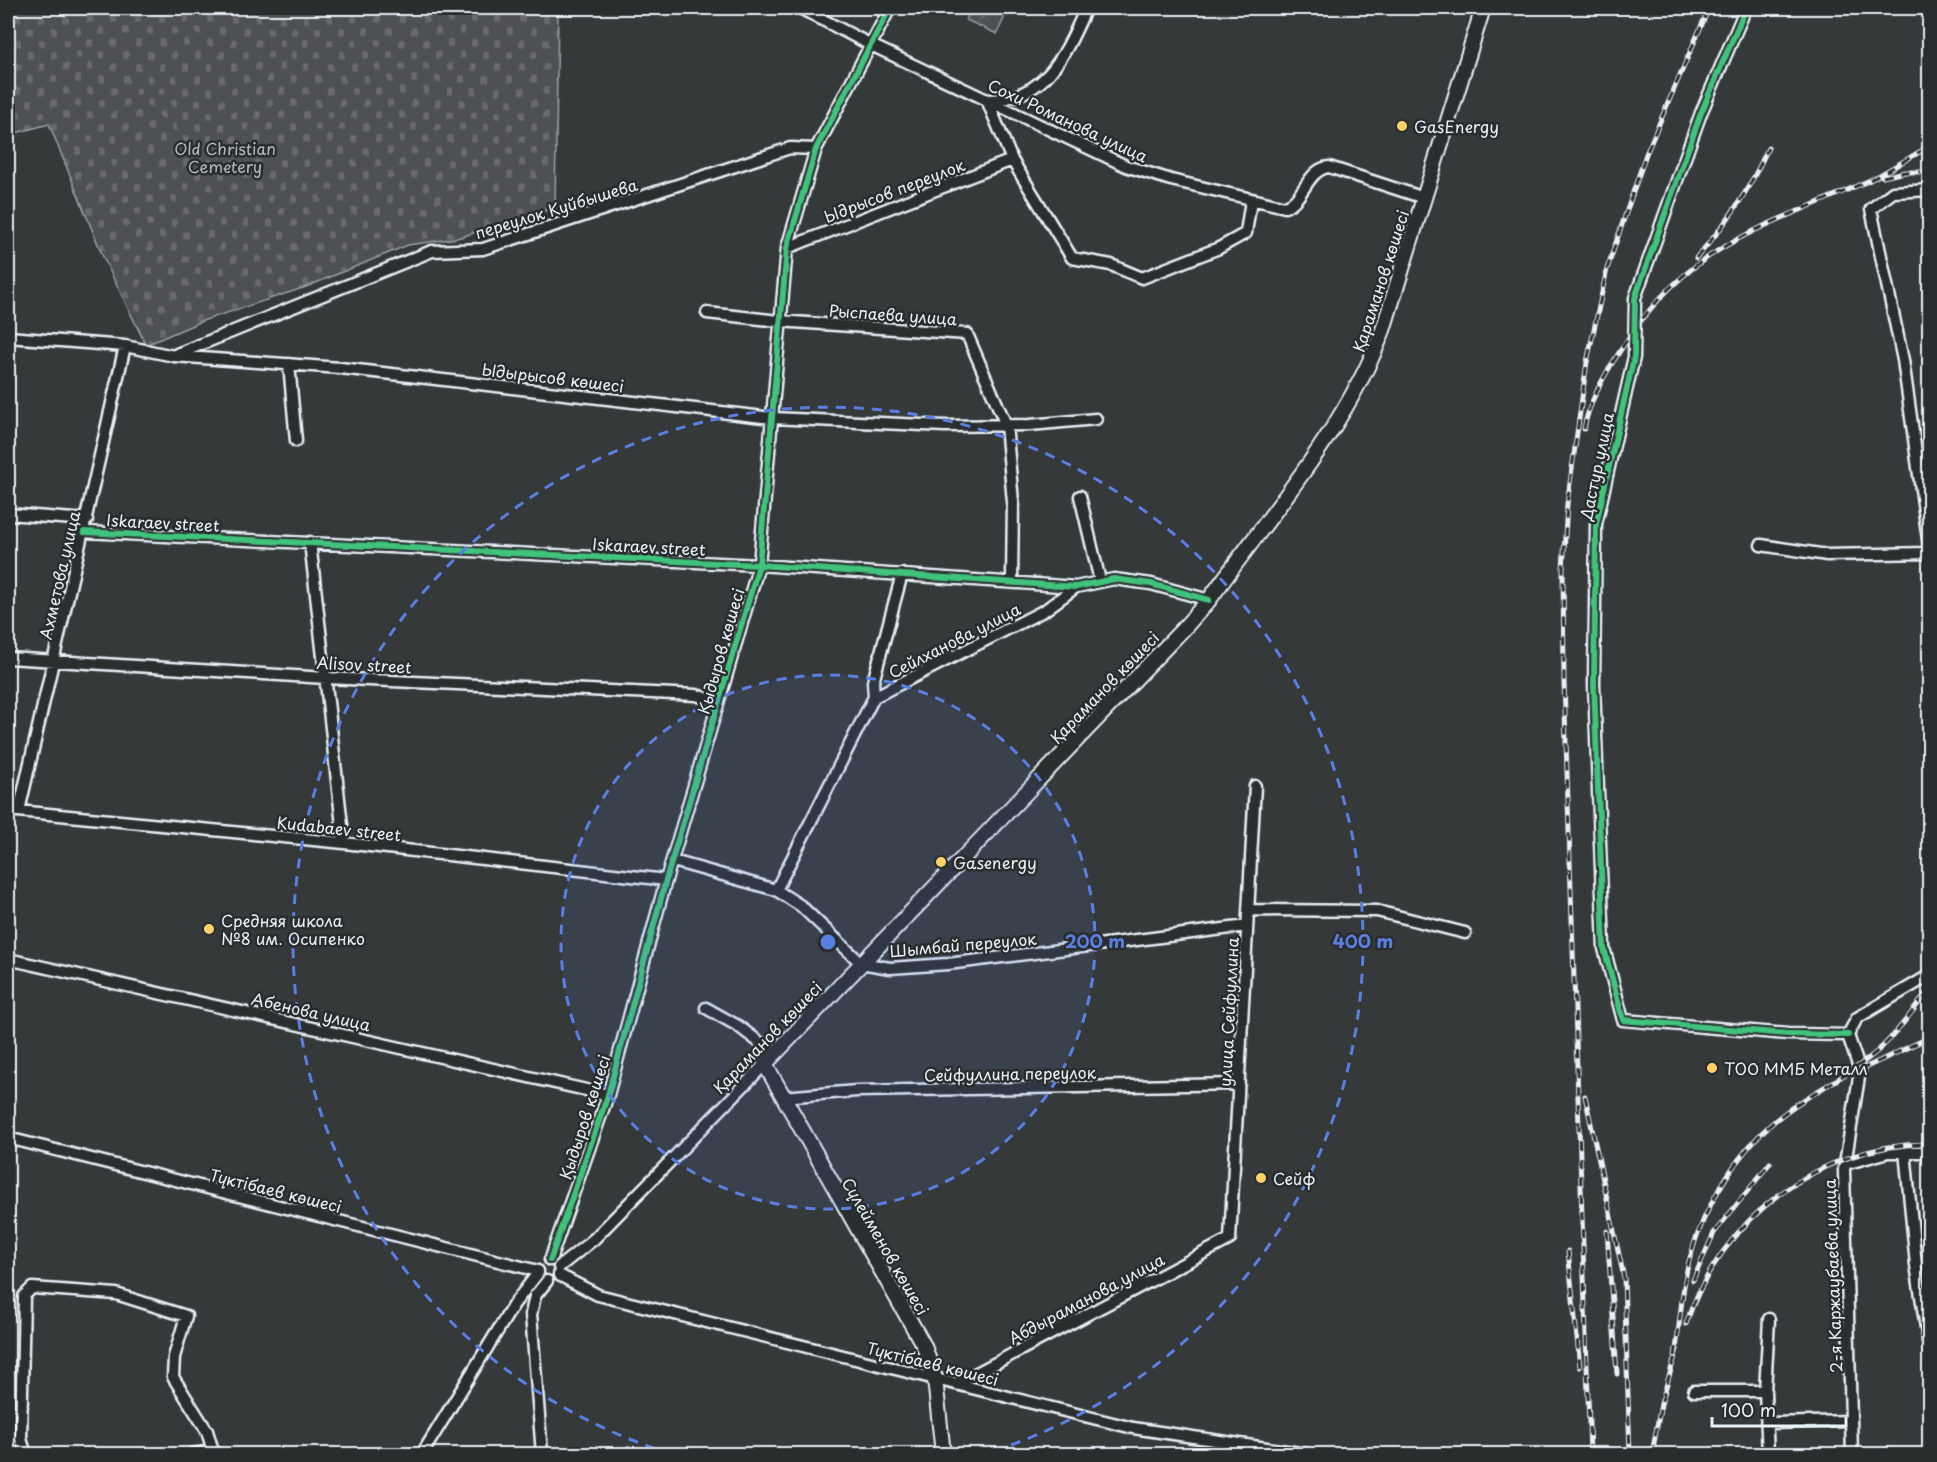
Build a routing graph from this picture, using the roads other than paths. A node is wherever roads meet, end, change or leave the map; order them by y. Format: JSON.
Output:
{"nodes":[{"id":1,"x":800,"y":8,"type":"edge"},
{"id":2,"x":890,"y":8,"type":"edge"},
{"id":3,"x":1086,"y":8,"type":"edge"},
{"id":4,"x":1483,"y":8,"type":"edge"},
{"id":5,"x":1746,"y":8,"type":"edge"},
{"id":6,"x":871,"y":45,"type":"junction"},
{"id":7,"x":987,"y":100,"type":"junction"},
{"id":8,"x":816,"y":149,"type":"junction"},
{"id":9,"x":1012,"y":160,"type":"junction"},
{"id":10,"x":1929,"y":190,"type":"edge"},
{"id":11,"x":1424,"y":198,"type":"junction"},
{"id":12,"x":1251,"y":200,"type":"junction"},
{"id":13,"x":787,"y":248,"type":"junction"},
{"id":14,"x":707,"y":313,"type":"dead end"},
{"id":15,"x":779,"y":321,"type":"junction"},
{"id":16,"x":8,"y":337,"type":"edge"},
{"id":17,"x":125,"y":346,"type":"junction"},
{"id":18,"x":174,"y":356,"type":"junction"},
{"id":19,"x":289,"y":364,"type":"junction"},
{"id":20,"x":772,"y":418,"type":"junction"},
{"id":21,"x":1096,"y":419,"type":"dead end"},
{"id":22,"x":1006,"y":425,"type":"junction"},
{"id":23,"x":296,"y":441,"type":"dead end"},
{"id":24,"x":1080,"y":496,"type":"dead end"},
{"id":25,"x":8,"y":514,"type":"edge"},
{"id":26,"x":86,"y":526,"type":"junction"},
{"id":27,"x":310,"y":542,"type":"junction"},
{"id":28,"x":1761,"y":545,"type":"dead end"},
{"id":29,"x":1929,"y":554,"type":"edge"},
{"id":30,"x":759,"y":565,"type":"junction"},
{"id":31,"x":902,"y":574,"type":"junction"},
{"id":32,"x":1012,"y":581,"type":"junction"},
{"id":33,"x":1100,"y":581,"type":"junction"},
{"id":34,"x":1076,"y":587,"type":"junction"},
{"id":35,"x":1209,"y":600,"type":"junction"},
{"id":36,"x":8,"y":658,"type":"edge"},
{"id":37,"x":54,"y":661,"type":"junction"},
{"id":38,"x":326,"y":678,"type":"junction"},
{"id":39,"x":874,"y":697,"type":"junction"},
{"id":40,"x":718,"y":702,"type":"junction"},
{"id":41,"x":1255,"y":786,"type":"dead end"},
{"id":42,"x":8,"y":810,"type":"edge"},
{"id":43,"x":19,"y":811,"type":"junction"},
{"id":44,"x":345,"y":843,"type":"junction"},
{"id":45,"x":673,"y":861,"type":"junction"},
{"id":46,"x":666,"y":880,"type":"junction"},
{"id":47,"x":776,"y":890,"type":"junction"},
{"id":48,"x":1248,"y":910,"type":"junction"},
{"id":49,"x":1247,"y":926,"type":"junction"},
{"id":50,"x":1465,"y":933,"type":"dead end"},
{"id":51,"x":8,"y":959,"type":"edge"},
{"id":52,"x":861,"y":963,"type":"junction"},
{"id":53,"x":1929,"y":975,"type":"edge"},
{"id":54,"x":706,"y":1008,"type":"dead end"},
{"id":55,"x":1848,"y":1035,"type":"junction"},
{"id":56,"x":770,"y":1059,"type":"junction"},
{"id":57,"x":1239,"y":1084,"type":"junction"},
{"id":58,"x":608,"y":1095,"type":"junction"},
{"id":59,"x":782,"y":1098,"type":"junction"},
{"id":60,"x":8,"y":1138,"type":"edge"},
{"id":61,"x":1905,"y":1151,"type":"junction"},
{"id":62,"x":1929,"y":1152,"type":"edge"},
{"id":63,"x":1844,"y":1167,"type":"junction"},
{"id":64,"x":1230,"y":1239,"type":"joint"},
{"id":65,"x":556,"y":1267,"type":"junction"},
{"id":66,"x":538,"y":1272,"type":"junction"},
{"id":67,"x":547,"y":1281,"type":"junction"},
{"id":68,"x":514,"y":1304,"type":"junction"},
{"id":69,"x":531,"y":1314,"type":"junction"},
{"id":70,"x":1769,"y":1319,"type":"dead end"},
{"id":71,"x":1929,"y":1353,"type":"edge"},
{"id":72,"x":935,"y":1379,"type":"junction"},
{"id":73,"x":956,"y":1384,"type":"junction"},
{"id":74,"x":1694,"y":1391,"type":"dead end"},
{"id":75,"x":1765,"y":1391,"type":"junction"},
{"id":76,"x":1851,"y":1420,"type":"junction"},
{"id":77,"x":1768,"y":1423,"type":"junction"},
{"id":78,"x":216,"y":1453,"type":"edge"},
{"id":79,"x":26,"y":1455,"type":"edge"},
{"id":80,"x":192,"y":1455,"type":"edge"},
{"id":81,"x":422,"y":1455,"type":"edge"},
{"id":82,"x":542,"y":1455,"type":"edge"},
{"id":83,"x":943,"y":1455,"type":"edge"},
{"id":84,"x":1307,"y":1455,"type":"edge"},
{"id":85,"x":1768,"y":1455,"type":"edge"},
{"id":86,"x":1852,"y":1455,"type":"edge"}],
"edges":[{"from":1,"to":6,"type":"street","name":"Сохи Романова улица"},
{"from":2,"to":6,"type":"street","name":"Қыдыров көшесі"},
{"from":3,"to":7,"type":"street"},
{"from":4,"to":11,"type":"main road","name":"Қараманов көшесі"},
{"from":5,"to":55,"type":"street","name":"Дастур улица"},
{"from":6,"to":7,"type":"street","name":"Сохи Романова улица"},
{"from":6,"to":8,"type":"street","name":"Қыдыров көшесі"},
{"from":7,"to":9,"type":"street"},
{"from":7,"to":12,"type":"street","name":"Сохи Романова улица"},
{"from":8,"to":13,"type":"street","name":"Қыдыров көшесі"},
{"from":8,"to":18,"type":"street","name":"переулок Куйбышева"},
{"from":9,"to":12,"type":"street"},
{"from":9,"to":13,"type":"street","name":"Ыдрысов переулок"},
{"from":10,"to":29,"type":"street"},
{"from":11,"to":12,"type":"street","name":"Сохи Романова улица"},
{"from":11,"to":35,"type":"main road","name":"Қараманов көшесі"},
{"from":13,"to":15,"type":"street","name":"Қыдыров көшесі"},
{"from":14,"to":15,"type":"street","name":"Рыспаева улица"},
{"from":15,"to":20,"type":"street","name":"Қыдыров көшесі"},
{"from":15,"to":22,"type":"street","name":"Рыспаева улица"},
{"from":16,"to":17,"type":"street","name":"Ыдырысов көшесі"},
{"from":17,"to":18,"type":"street","name":"Ыдырысов көшесі"},
{"from":17,"to":26,"type":"street","name":"Ахметова улица"},
{"from":18,"to":19,"type":"street","name":"Ыдырысов көшесі"},
{"from":19,"to":20,"type":"street","name":"Ыдырысов көшесі"},
{"from":19,"to":23,"type":"street"},
{"from":20,"to":22,"type":"street","name":"Ыдырысов көшесі"},
{"from":20,"to":30,"type":"street","name":"Қыдыров көшесі"},
{"from":21,"to":22,"type":"street","name":"Ыдырысов көшесі"},
{"from":22,"to":32,"type":"street","name":"Рыспаева улица"},
{"from":24,"to":33,"type":"street"},
{"from":25,"to":26,"type":"street","name":"Iskaraev street"},
{"from":26,"to":27,"type":"street","name":"Iskaraev street"},
{"from":26,"to":37,"type":"street","name":"Ахметова улица"},
{"from":27,"to":30,"type":"street","name":"Iskaraev street"},
{"from":27,"to":38,"type":"street"},
{"from":28,"to":29,"type":"street"},
{"from":30,"to":31,"type":"street","name":"Iskaraev street"},
{"from":30,"to":40,"type":"street","name":"Қыдыров көшесі"},
{"from":31,"to":32,"type":"street","name":"Iskaraev street"},
{"from":31,"to":39,"type":"street","name":"Сейлханова улица"},
{"from":32,"to":34,"type":"street","name":"Iskaraev street"},
{"from":33,"to":34,"type":"street","name":"Iskaraev street"},
{"from":33,"to":35,"type":"street","name":"Iskaraev street"},
{"from":34,"to":39,"type":"street","name":"Сейлханова улица"},
{"from":35,"to":52,"type":"main road","name":"Қараманов көшесі"},
{"from":36,"to":37,"type":"street","name":"Alisov street"},
{"from":37,"to":38,"type":"street","name":"Alisov street"},
{"from":37,"to":43,"type":"street","name":"Ахметова улица"},
{"from":38,"to":40,"type":"street","name":"Alisov street"},
{"from":38,"to":44,"type":"street"},
{"from":39,"to":47,"type":"street","name":"Сейлханова улица"},
{"from":40,"to":45,"type":"street","name":"Қыдыров көшесі"},
{"from":41,"to":48,"type":"street","name":"улица Сейфуллина"},
{"from":42,"to":43,"type":"street","name":"Kudabaev street"},
{"from":43,"to":44,"type":"street","name":"Kudabaev street"},
{"from":44,"to":46,"type":"street","name":"Kudabaev street"},
{"from":45,"to":46,"type":"street","name":"Қыдыров көшесі"},
{"from":45,"to":47,"type":"street"},
{"from":46,"to":58,"type":"street","name":"Қыдыров көшесі"},
{"from":47,"to":52,"type":"street"},
{"from":48,"to":49,"type":"street","name":"улица Сейфуллина"},
{"from":48,"to":50,"type":"street"},
{"from":49,"to":52,"type":"street","name":"Шымбай переулок"},
{"from":49,"to":57,"type":"street","name":"улица Сейфуллина"},
{"from":51,"to":58,"type":"street","name":"Абенова улица"},
{"from":52,"to":56,"type":"main road","name":"Қараманов көшесі"},
{"from":53,"to":55,"type":"street"},
{"from":54,"to":56,"type":"street"},
{"from":55,"to":63,"type":"street","name":"2-я Каржаубаева улица"},
{"from":56,"to":59,"type":"main road","name":"Сүлейменов көшесі"},
{"from":56,"to":65,"type":"street","name":"Қараманов көшесі"},
{"from":57,"to":59,"type":"street","name":"Сейфуллина переулок"},
{"from":57,"to":64,"type":"street","name":"улица Сейфуллина"},
{"from":58,"to":65,"type":"street","name":"Қыдыров көшесі"},
{"from":59,"to":72,"type":"main road","name":"Сүлейменов көшесі"},
{"from":60,"to":66,"type":"street","name":"Түктібаев көшесі"},
{"from":61,"to":62,"type":"street"},
{"from":61,"to":63,"type":"street"},
{"from":61,"to":71,"type":"street"},
{"from":63,"to":76,"type":"street","name":"2-я Каржаубаева улица"},
{"from":64,"to":73,"type":"street","name":"Абдыраманова улица"},
{"from":65,"to":66,"type":"street"},
{"from":65,"to":67,"type":"street"},
{"from":65,"to":72,"type":"street","name":"Түктібаев көшесі"},
{"from":66,"to":67,"type":"street"},
{"from":66,"to":68,"type":"street"},
{"from":67,"to":69,"type":"street"},
{"from":68,"to":69,"type":"street"},
{"from":68,"to":81,"type":"street"},
{"from":69,"to":82,"type":"street"},
{"from":70,"to":75,"type":"street"},
{"from":72,"to":73,"type":"street","name":"Түктібаев көшесі"},
{"from":72,"to":83,"type":"main road","name":"Сүлейменов көшесі"},
{"from":73,"to":84,"type":"street","name":"Түктібаев көшесі"},
{"from":74,"to":75,"type":"street"},
{"from":75,"to":77,"type":"street"},
{"from":76,"to":77,"type":"street"},
{"from":76,"to":86,"type":"street","name":"2-я Каржаубаева улица"},
{"from":77,"to":85,"type":"street"},
{"from":78,"to":79,"type":"street"},
{"from":78,"to":80,"type":"street"}]}
